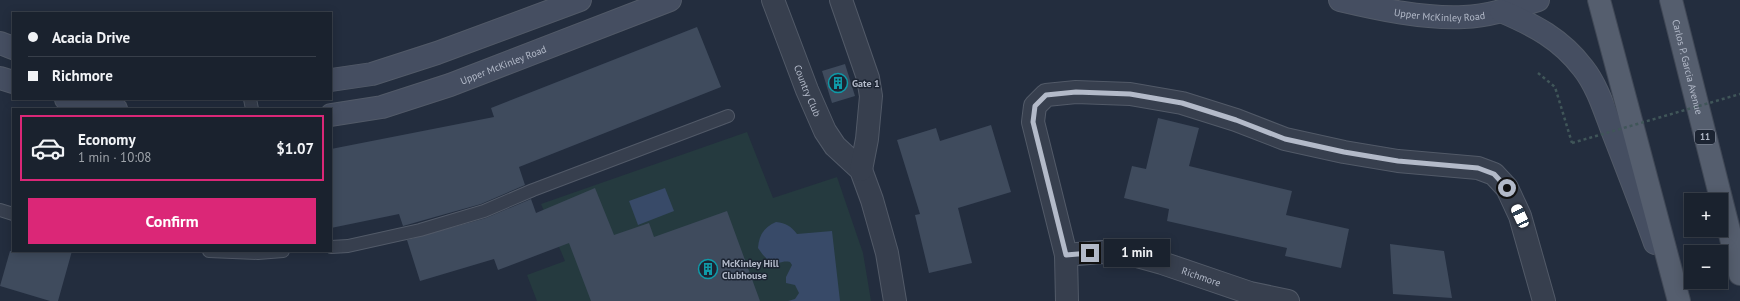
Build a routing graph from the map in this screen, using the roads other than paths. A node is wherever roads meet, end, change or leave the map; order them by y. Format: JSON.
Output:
{"nodes":[{"id":1,"x":580,"y":0,"type":"edge"},
{"id":2,"x":670,"y":0,"type":"edge"},
{"id":3,"x":774,"y":0,"type":"edge"},
{"id":4,"x":841,"y":0,"type":"edge"},
{"id":5,"x":1340,"y":0,"type":"edge"},
{"id":6,"x":1538,"y":0,"type":"edge"},
{"id":7,"x":1599,"y":0,"type":"edge"},
{"id":8,"x":1671,"y":0,"type":"edge"},
{"id":9,"x":1501,"y":11,"type":"junction"},
{"id":10,"x":0,"y":43,"type":"edge"},
{"id":11,"x":12,"y":48,"type":"edge"},
{"id":12,"x":0,"y":78,"type":"edge"},
{"id":13,"x":332,"y":80,"type":"edge"},
{"id":14,"x":12,"y":82,"type":"edge"},
{"id":15,"x":71,"y":100,"type":"edge"},
{"id":16,"x":111,"y":108,"type":"edge"},
{"id":17,"x":332,"y":115,"type":"edge"},
{"id":18,"x":728,"y":116,"type":"dead end"},
{"id":19,"x":861,"y":170,"type":"junction"},
{"id":20,"x":0,"y":210,"type":"edge"},
{"id":21,"x":12,"y":214,"type":"edge"},
{"id":22,"x":332,"y":247,"type":"edge"},
{"id":23,"x":1066,"y":255,"type":"junction"},
{"id":24,"x":1740,"y":274,"type":"edge"},
{"id":25,"x":894,"y":301,"type":"edge"},
{"id":26,"x":1068,"y":301,"type":"edge"},
{"id":27,"x":1288,"y":301,"type":"edge"},
{"id":28,"x":1544,"y":301,"type":"edge"},
{"id":29,"x":1678,"y":301,"type":"edge"}],
"edges":[{"from":1,"to":13,"type":"main road"},
{"from":2,"to":17,"type":"main road","name":"Upper McKinley Road"},
{"from":3,"to":19,"type":"street","name":"Country Club"},
{"from":4,"to":19,"type":"street"},
{"from":5,"to":9,"type":"main road","name":"Upper McKinley Road"},
{"from":6,"to":9,"type":"main road","name":"Upper McKinley Road"},
{"from":7,"to":29,"type":"main road"},
{"from":8,"to":24,"type":"main road","name":"Carlos P. Garcia Avenue","number":"11"},
{"from":9,"to":29,"type":"main road"},
{"from":10,"to":11,"type":"main road"},
{"from":12,"to":14,"type":"main road"},
{"from":15,"to":16,"type":"main road"},
{"from":18,"to":22,"type":"lane"},
{"from":19,"to":25,"type":"street","name":"Country Club"},
{"from":20,"to":21,"type":"lane"},
{"from":23,"to":26,"type":"street"},
{"from":23,"to":27,"type":"street","name":"Richmore"},
{"from":23,"to":28,"type":"street"}]}
